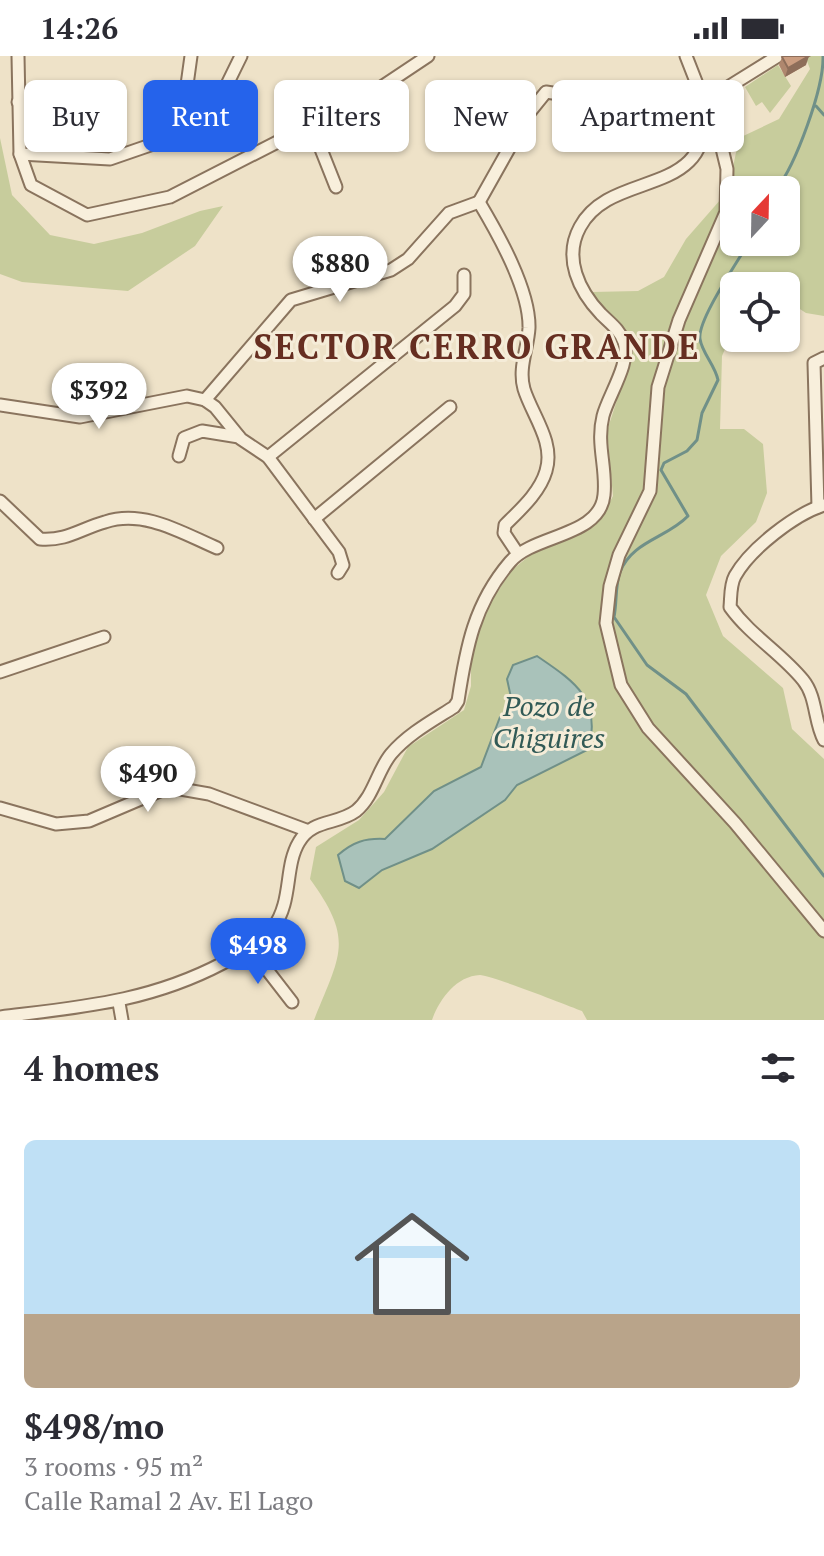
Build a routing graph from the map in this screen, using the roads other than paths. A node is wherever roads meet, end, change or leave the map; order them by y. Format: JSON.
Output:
{"nodes":[{"id":1,"x":18,"y":56,"type":"edge"},
{"id":2,"x":191,"y":56,"type":"edge"},
{"id":3,"x":241,"y":56,"type":"edge"},
{"id":4,"x":428,"y":56,"type":"edge"},
{"id":5,"x":686,"y":56,"type":"edge"},
{"id":6,"x":778,"y":56,"type":"edge"},
{"id":7,"x":188,"y":80,"type":"edge"},
{"id":8,"x":228,"y":80,"type":"edge"},
{"id":9,"x":395,"y":80,"type":"edge"},
{"id":10,"x":694,"y":80,"type":"edge"},
{"id":11,"x":744,"y":80,"type":"edge"},
{"id":12,"x":552,"y":93,"type":"edge"},
{"id":13,"x":18,"y":102,"type":"junction"},
{"id":14,"x":24,"y":102,"type":"edge"},
{"id":15,"x":274,"y":143,"type":"edge"},
{"id":16,"x":143,"y":148,"type":"edge"},
{"id":17,"x":322,"y":152,"type":"edge"},
{"id":18,"x":697,"y":152,"type":"edge"},
{"id":19,"x":723,"y":152,"type":"edge"},
{"id":20,"x":20,"y":154,"type":"junction"},
{"id":21,"x":336,"y":187,"type":"dead end"},
{"id":22,"x":479,"y":202,"type":"junction"},
{"id":23,"x":464,"y":275,"type":"dead end"},
{"id":24,"x":824,"y":358,"type":"edge"},
{"id":25,"x":205,"y":400,"type":"junction"},
{"id":26,"x":0,"y":405,"type":"edge"},
{"id":27,"x":450,"y":407,"type":"dead end"},
{"id":28,"x":239,"y":437,"type":"junction"},
{"id":29,"x":179,"y":456,"type":"dead end"},
{"id":30,"x":268,"y":457,"type":"junction"},
{"id":31,"x":0,"y":501,"type":"edge"},
{"id":32,"x":821,"y":506,"type":"edge"},
{"id":33,"x":314,"y":519,"type":"junction"},
{"id":34,"x":217,"y":548,"type":"dead end"},
{"id":35,"x":518,"y":554,"type":"junction"},
{"id":36,"x":338,"y":573,"type":"dead end"},
{"id":37,"x":104,"y":637,"type":"dead end"},
{"id":38,"x":0,"y":672,"type":"edge"},
{"id":39,"x":824,"y":740,"type":"edge"},
{"id":40,"x":0,"y":808,"type":"edge"},
{"id":41,"x":306,"y":830,"type":"junction"},
{"id":42,"x":824,"y":931,"type":"edge"},
{"id":43,"x":251,"y":949,"type":"junction"},
{"id":44,"x":292,"y":1002,"type":"dead end"},
{"id":45,"x":119,"y":1003,"type":"junction"},
{"id":46,"x":0,"y":1017,"type":"edge"},
{"id":47,"x":122,"y":1020,"type":"edge"}],
"edges":[{"from":1,"to":13,"type":"street"},
{"from":2,"to":7,"type":"street"},
{"from":3,"to":8,"type":"street"},
{"from":4,"to":9,"type":"street"},
{"from":5,"to":10,"type":"street"},
{"from":6,"to":11,"type":"street"},
{"from":12,"to":22,"type":"street"},
{"from":13,"to":14,"type":"street"},
{"from":13,"to":20,"type":"street"},
{"from":15,"to":20,"type":"street"},
{"from":16,"to":20,"type":"street"},
{"from":17,"to":21,"type":"street"},
{"from":18,"to":35,"type":"street"},
{"from":19,"to":42,"type":"street"},
{"from":22,"to":25,"type":"street"},
{"from":22,"to":35,"type":"street"},
{"from":23,"to":30,"type":"street"},
{"from":24,"to":32,"type":"street"},
{"from":25,"to":26,"type":"street"},
{"from":25,"to":28,"type":"street"},
{"from":27,"to":33,"type":"street"},
{"from":28,"to":29,"type":"street"},
{"from":28,"to":30,"type":"street"},
{"from":30,"to":33,"type":"street"},
{"from":31,"to":34,"type":"street"},
{"from":32,"to":39,"type":"street"},
{"from":33,"to":36,"type":"street"},
{"from":35,"to":41,"type":"street"},
{"from":37,"to":38,"type":"street"},
{"from":40,"to":41,"type":"street"},
{"from":41,"to":43,"type":"street"},
{"from":43,"to":44,"type":"street"},
{"from":43,"to":45,"type":"street"},
{"from":45,"to":46,"type":"street"},
{"from":45,"to":47,"type":"street"}]}
